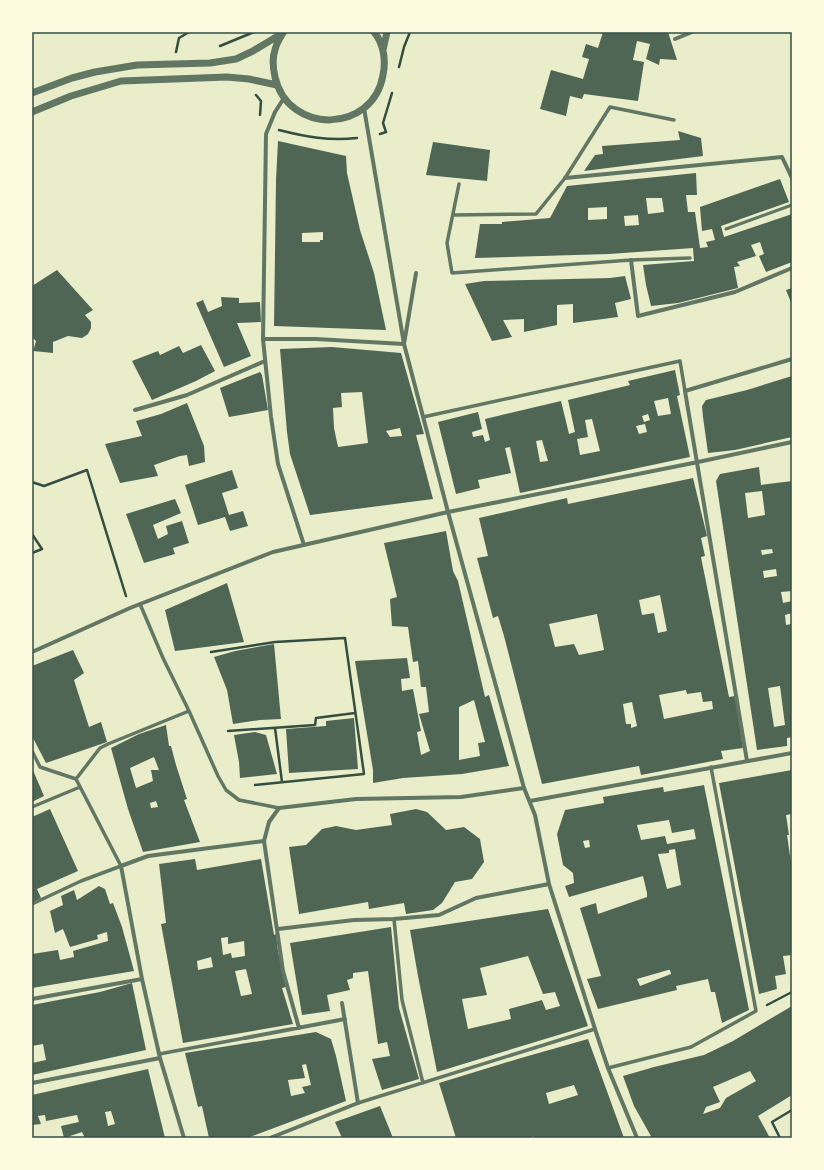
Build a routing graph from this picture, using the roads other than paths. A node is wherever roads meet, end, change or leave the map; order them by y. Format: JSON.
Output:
{"nodes":[{"id":1,"x":283,"y":32,"type":"edge"},
{"id":2,"x":374,"y":32,"type":"edge"},
{"id":3,"x":387,"y":32,"type":"edge"},
{"id":4,"x":692,"y":32,"type":"edge"},
{"id":5,"x":675,"y":39,"type":"dead end"},
{"id":6,"x":383,"y":50,"type":"junction"},
{"id":7,"x":277,"y":85,"type":"junction"},
{"id":8,"x":32,"y":93,"type":"edge"},
{"id":9,"x":284,"y":98,"type":"junction"},
{"id":10,"x":364,"y":108,"type":"junction"},
{"id":11,"x":32,"y":112,"type":"edge"},
{"id":12,"x":674,"y":120,"type":"dead end"},
{"id":13,"x":565,"y":178,"type":"junction"},
{"id":14,"x":792,"y":178,"type":"edge"},
{"id":15,"x":459,"y":184,"type":"dead end"},
{"id":16,"x":792,"y":205,"type":"edge"},
{"id":17,"x":454,"y":215,"type":"junction"},
{"id":18,"x":726,"y":230,"type":"dead end"},
{"id":19,"x":690,"y":258,"type":"dead end"},
{"id":20,"x":631,"y":260,"type":"junction"},
{"id":21,"x":792,"y":268,"type":"edge"},
{"id":22,"x":416,"y":274,"type":"dead end"},
{"id":23,"x":263,"y":339,"type":"junction"},
{"id":24,"x":404,"y":344,"type":"junction"},
{"id":25,"x":792,"y":359,"type":"edge"},
{"id":26,"x":266,"y":361,"type":"junction"},
{"id":27,"x":685,"y":391,"type":"junction"},
{"id":28,"x":135,"y":410,"type":"dead end"},
{"id":29,"x":423,"y":417,"type":"junction"},
{"id":30,"x":792,"y":442,"type":"edge"},
{"id":31,"x":698,"y":462,"type":"junction"},
{"id":32,"x":448,"y":512,"type":"junction"},
{"id":33,"x":304,"y":545,"type":"junction"},
{"id":34,"x":140,"y":604,"type":"junction"},
{"id":35,"x":32,"y":652,"type":"edge"},
{"id":36,"x":189,"y":711,"type":"junction"},
{"id":37,"x":32,"y":751,"type":"edge"},
{"id":38,"x":792,"y":753,"type":"edge"},
{"id":39,"x":747,"y":761,"type":"junction"},
{"id":40,"x":711,"y":767,"type":"junction"},
{"id":41,"x":76,"y":779,"type":"junction"},
{"id":42,"x":80,"y":787,"type":"junction"},
{"id":43,"x":524,"y":788,"type":"junction"},
{"id":44,"x":530,"y":801,"type":"junction"},
{"id":45,"x":32,"y":807,"type":"edge"},
{"id":46,"x":279,"y":808,"type":"junction"},
{"id":47,"x":264,"y":841,"type":"junction"},
{"id":48,"x":121,"y":866,"type":"junction"},
{"id":49,"x":549,"y":884,"type":"junction"},
{"id":50,"x":32,"y":904,"type":"edge"},
{"id":51,"x":394,"y":919,"type":"junction"},
{"id":52,"x":278,"y":929,"type":"junction"},
{"id":53,"x":142,"y":979,"type":"junction"},
{"id":54,"x":32,"y":998,"type":"edge"},
{"id":55,"x":342,"y":1003,"type":"dead end"},
{"id":56,"x":345,"y":1019,"type":"junction"},
{"id":57,"x":298,"y":1028,"type":"junction"},
{"id":58,"x":595,"y":1029,"type":"junction"},
{"id":59,"x":245,"y":1038,"type":"joint"},
{"id":60,"x":160,"y":1056,"type":"junction"},
{"id":61,"x":608,"y":1068,"type":"junction"},
{"id":62,"x":32,"y":1083,"type":"edge"},
{"id":63,"x":423,"y":1083,"type":"junction"},
{"id":64,"x":358,"y":1103,"type":"junction"},
{"id":65,"x":184,"y":1138,"type":"edge"},
{"id":66,"x":270,"y":1138,"type":"edge"},
{"id":67,"x":637,"y":1138,"type":"edge"}],
"edges":[{"from":1,"to":7,"type":"street"},
{"from":1,"to":8,"type":"street"},
{"from":2,"to":6,"type":"street"},
{"from":3,"to":6,"type":"street"},
{"from":4,"to":5,"type":"street"},
{"from":6,"to":10,"type":"street"},
{"from":7,"to":9,"type":"street"},
{"from":7,"to":11,"type":"street"},
{"from":9,"to":10,"type":"street"},
{"from":9,"to":23,"type":"street"},
{"from":10,"to":24,"type":"street"},
{"from":12,"to":13,"type":"street"},
{"from":13,"to":14,"type":"street"},
{"from":13,"to":17,"type":"street"},
{"from":15,"to":17,"type":"street"},
{"from":16,"to":18,"type":"lane"},
{"from":17,"to":20,"type":"street"},
{"from":19,"to":20,"type":"street"},
{"from":20,"to":21,"type":"street"},
{"from":22,"to":24,"type":"street"},
{"from":23,"to":24,"type":"street"},
{"from":23,"to":26,"type":"street"},
{"from":24,"to":29,"type":"street"},
{"from":25,"to":27,"type":"street"},
{"from":26,"to":28,"type":"street"},
{"from":26,"to":33,"type":"street"},
{"from":27,"to":29,"type":"street"},
{"from":27,"to":31,"type":"street"},
{"from":29,"to":32,"type":"street"},
{"from":30,"to":31,"type":"street"},
{"from":31,"to":32,"type":"street"},
{"from":31,"to":39,"type":"street"},
{"from":32,"to":33,"type":"street"},
{"from":32,"to":43,"type":"street"},
{"from":33,"to":34,"type":"street"},
{"from":34,"to":35,"type":"street"},
{"from":34,"to":36,"type":"street"},
{"from":36,"to":41,"type":"street"},
{"from":36,"to":46,"type":"street"},
{"from":37,"to":41,"type":"street"},
{"from":38,"to":39,"type":"street"},
{"from":39,"to":40,"type":"street"},
{"from":40,"to":44,"type":"street"},
{"from":40,"to":61,"type":"street"},
{"from":41,"to":42,"type":"street"},
{"from":42,"to":45,"type":"street"},
{"from":42,"to":48,"type":"street"},
{"from":43,"to":44,"type":"street"},
{"from":43,"to":46,"type":"street"},
{"from":44,"to":49,"type":"street"},
{"from":46,"to":47,"type":"street"},
{"from":47,"to":48,"type":"street"},
{"from":47,"to":52,"type":"street"},
{"from":48,"to":50,"type":"street"},
{"from":48,"to":53,"type":"street"},
{"from":49,"to":51,"type":"street"},
{"from":49,"to":58,"type":"street"},
{"from":51,"to":52,"type":"street"},
{"from":51,"to":63,"type":"street"},
{"from":52,"to":57,"type":"street"},
{"from":53,"to":54,"type":"street"},
{"from":53,"to":60,"type":"street"},
{"from":55,"to":56,"type":"street"},
{"from":56,"to":57,"type":"street"},
{"from":56,"to":64,"type":"street"},
{"from":57,"to":59,"type":"street"},
{"from":58,"to":61,"type":"street"},
{"from":58,"to":63,"type":"street"},
{"from":59,"to":60,"type":"street"},
{"from":60,"to":62,"type":"street"},
{"from":60,"to":65,"type":"street"},
{"from":61,"to":67,"type":"street"},
{"from":63,"to":64,"type":"street"},
{"from":64,"to":66,"type":"street"}]}
